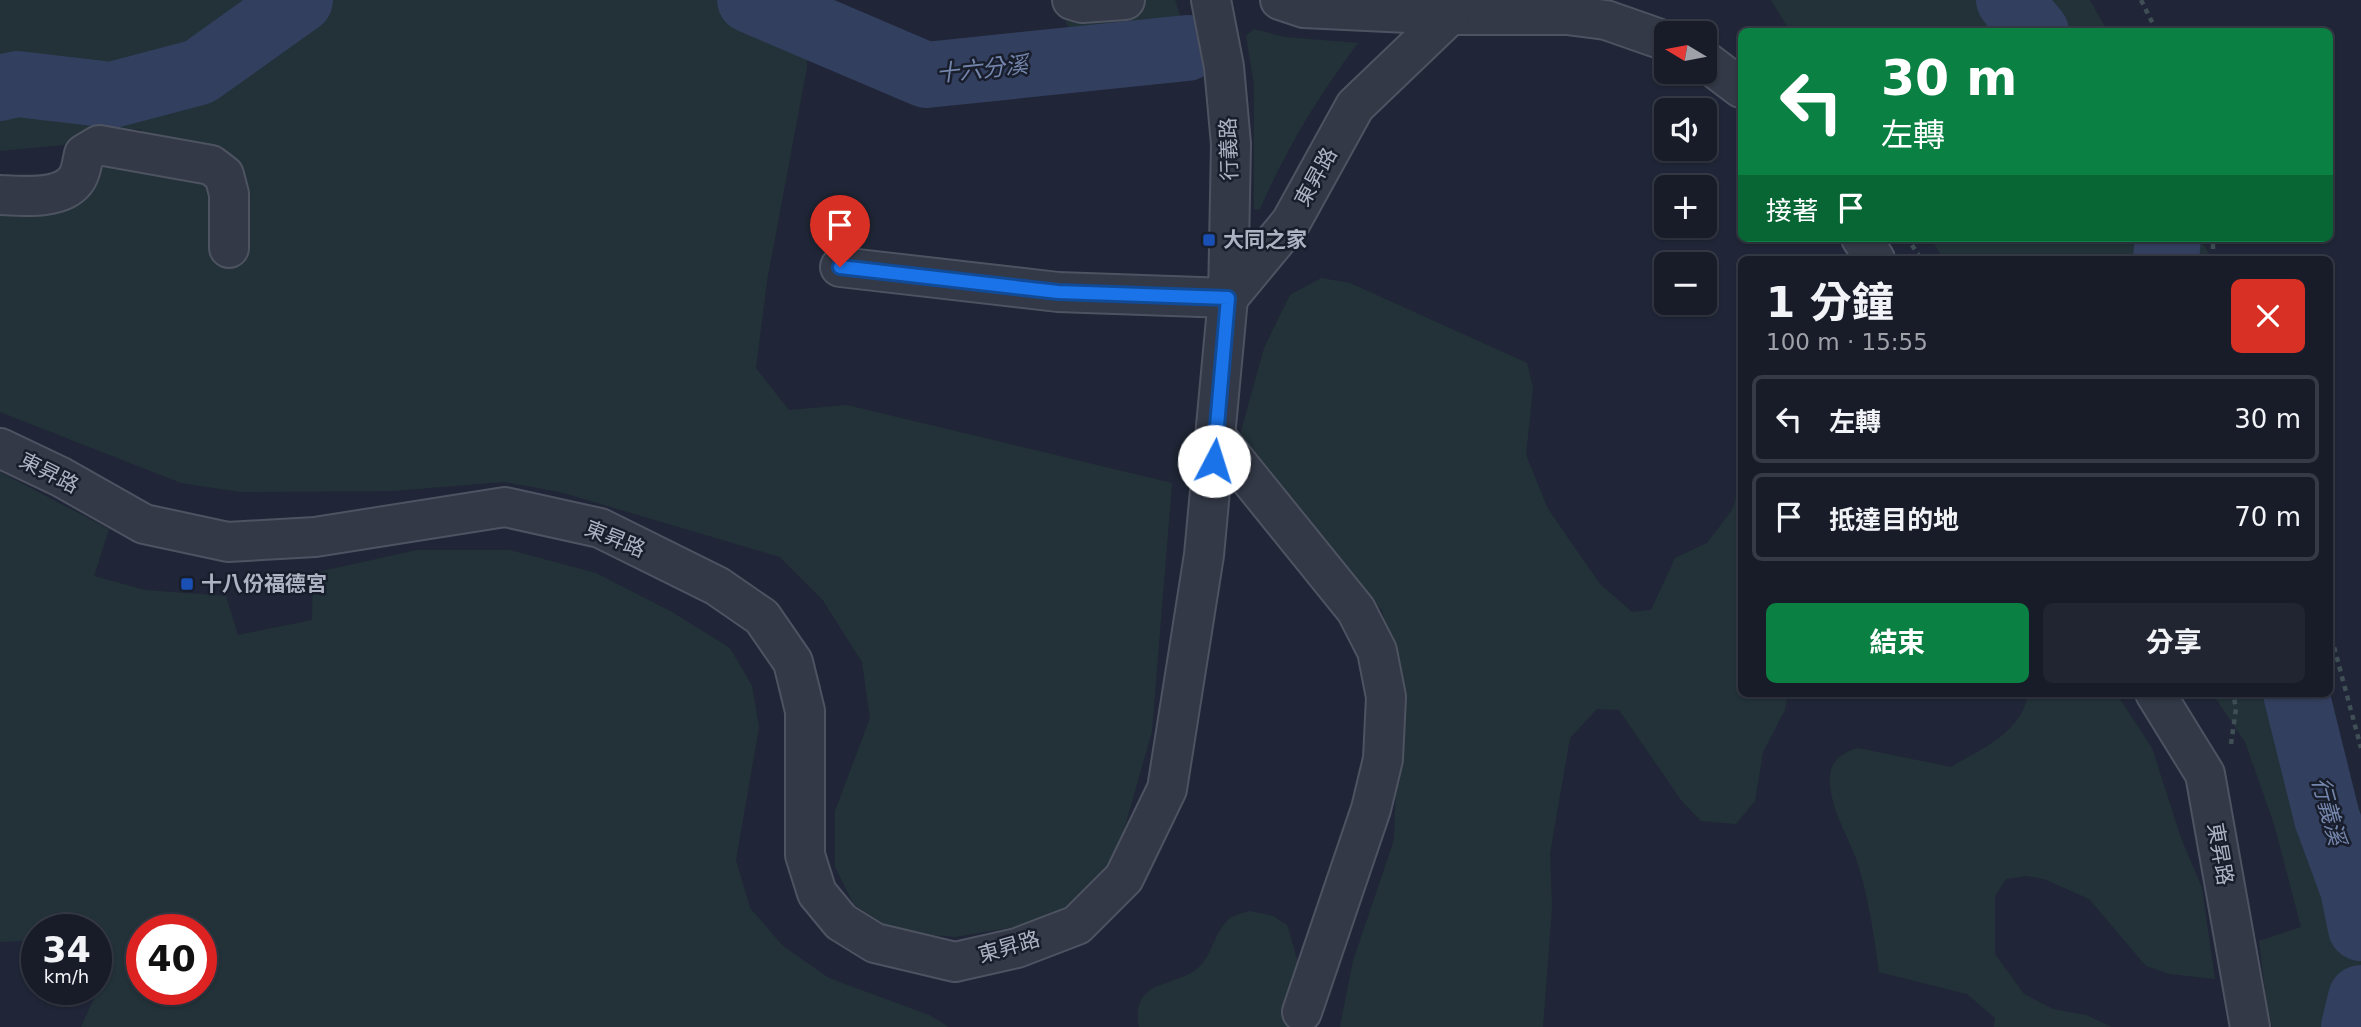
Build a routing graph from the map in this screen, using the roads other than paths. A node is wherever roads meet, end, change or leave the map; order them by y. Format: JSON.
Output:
{"nodes":[{"id":1,"x":1072,"y":0,"type":"edge"},
{"id":2,"x":1125,"y":0,"type":"edge"},
{"id":3,"x":1211,"y":0,"type":"edge"},
{"id":4,"x":1280,"y":0,"type":"edge"},
{"id":5,"x":1450,"y":15,"type":"junction"},
{"id":6,"x":1654,"y":37,"type":"edge"},
{"id":7,"x":1717,"y":70,"type":"edge"},
{"id":8,"x":1738,"y":86,"type":"edge"},
{"id":9,"x":0,"y":195,"type":"edge"},
{"id":10,"x":229,"y":248,"type":"dead end"},
{"id":11,"x":840,"y":267,"type":"dead end"},
{"id":12,"x":1228,"y":298,"type":"junction"},
{"id":13,"x":1217,"y":438,"type":"junction"},
{"id":14,"x":0,"y":448,"type":"edge"},
{"id":15,"x":2157,"y":697,"type":"edge"},
{"id":16,"x":1302,"y":1012,"type":"dead end"},
{"id":17,"x":2250,"y":1027,"type":"edge"}],
"edges":[{"from":1,"to":2,"type":"street"},
{"from":3,"to":12,"type":"street","name":"行義路"},
{"from":4,"to":5,"type":"street"},
{"from":5,"to":6,"type":"street"},
{"from":5,"to":12,"type":"street","name":"東昇路"},
{"from":7,"to":8,"type":"street"},
{"from":9,"to":10,"type":"street"},
{"from":11,"to":12,"type":"street"},
{"from":12,"to":13,"type":"street","name":"東昇路"},
{"from":13,"to":14,"type":"street","name":"東昇路"},
{"from":13,"to":16,"type":"street"},
{"from":15,"to":17,"type":"street","name":"東昇路"}]}
